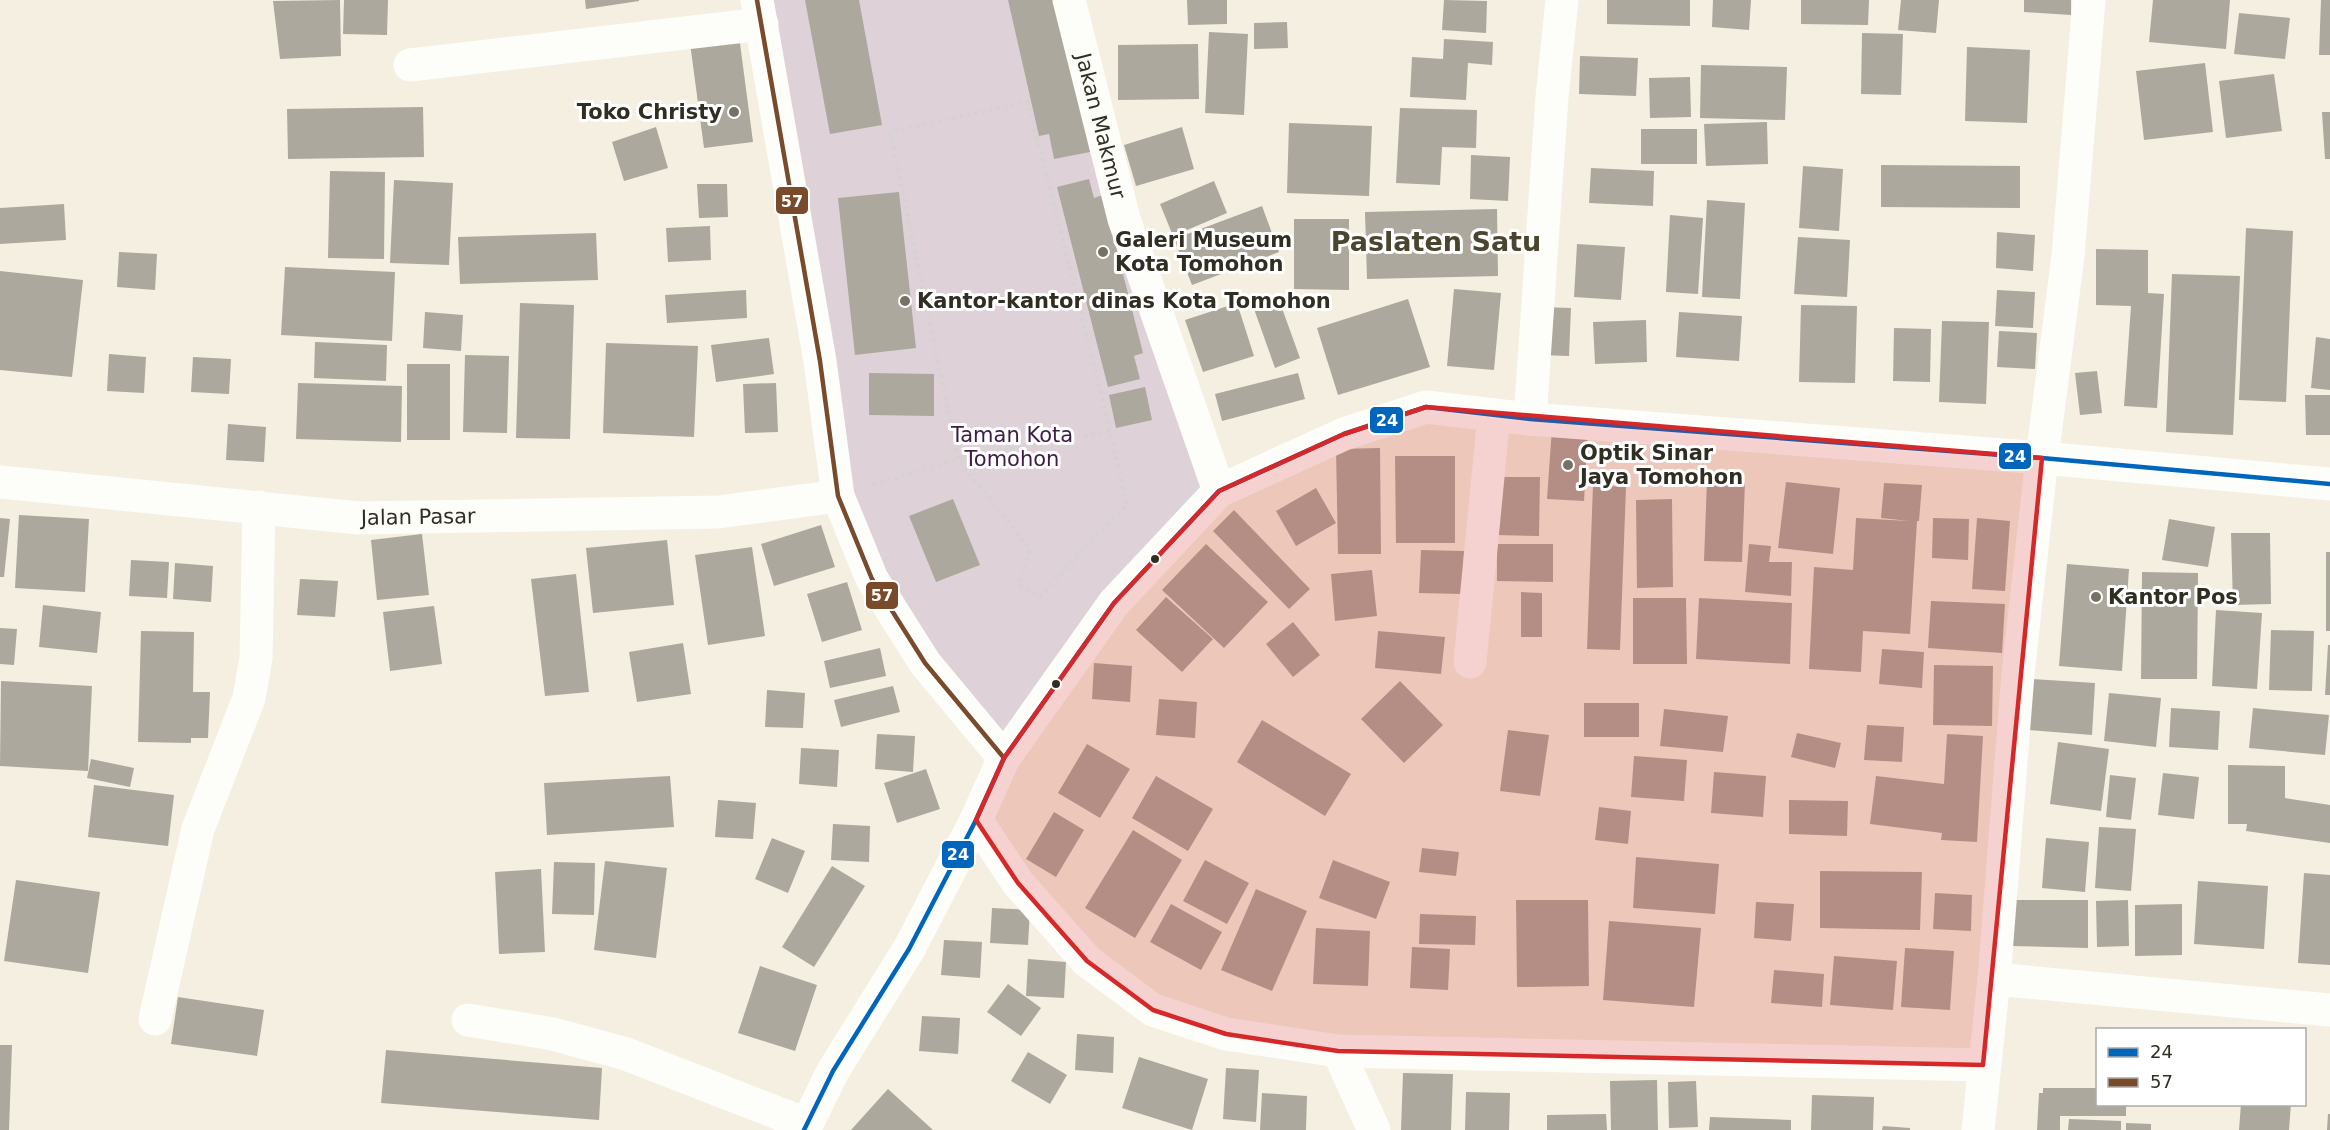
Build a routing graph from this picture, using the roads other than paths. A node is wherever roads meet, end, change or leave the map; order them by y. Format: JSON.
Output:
{"nodes":[{"id":1,"x":1069,"y":0,"type":"edge"},
{"id":2,"x":1562,"y":0,"type":"edge"},
{"id":3,"x":2089,"y":0,"type":"edge"},
{"id":4,"x":759,"y":12,"type":"edge"},
{"id":5,"x":410,"y":65,"type":"dead end"},
{"id":6,"x":1494,"y":415,"type":"junction"},
{"id":7,"x":1530,"y":418,"type":"junction"},
{"id":8,"x":2042,"y":458,"type":"junction"},
{"id":9,"x":0,"y":482,"type":"edge"},
{"id":10,"x":2330,"y":484,"type":"edge"},
{"id":11,"x":1219,"y":491,"type":"junction"},
{"id":12,"x":838,"y":496,"type":"junction"},
{"id":13,"x":259,"y":507,"type":"junction"},
{"id":14,"x":1470,"y":662,"type":"dead end"},
{"id":15,"x":1004,"y":759,"type":"junction"},
{"id":16,"x":976,"y":820,"type":"junction"},
{"id":17,"x":1994,"y":979,"type":"junction"},
{"id":18,"x":2330,"y":1010,"type":"edge"},
{"id":19,"x":155,"y":1019,"type":"dead end"},
{"id":20,"x":468,"y":1020,"type":"dead end"},
{"id":21,"x":1338,"y":1051,"type":"junction"},
{"id":22,"x":1983,"y":1065,"type":"junction"},
{"id":23,"x":805,"y":1127,"type":"edge"},
{"id":24,"x":1374,"y":1130,"type":"edge"},
{"id":25,"x":1978,"y":1130,"type":"edge"}],
"edges":[{"from":1,"to":11,"type":"street","name":"Jakan Makmur"},
{"from":2,"to":7,"type":"street"},
{"from":3,"to":8,"type":"street"},
{"from":4,"to":5,"type":"street"},
{"from":4,"to":12,"type":"street"},
{"from":6,"to":7,"type":"street"},
{"from":6,"to":11,"type":"street"},
{"from":6,"to":14,"type":"street"},
{"from":7,"to":8,"type":"street"},
{"from":8,"to":10,"type":"street"},
{"from":8,"to":17,"type":"street"},
{"from":9,"to":13,"type":"street","name":"Jalan Pasar"},
{"from":11,"to":15,"type":"street"},
{"from":12,"to":13,"type":"street","name":"Jalan Pasar"},
{"from":12,"to":15,"type":"street"},
{"from":13,"to":19,"type":"street"},
{"from":15,"to":16,"type":"street"},
{"from":16,"to":21,"type":"street"},
{"from":16,"to":23,"type":"street"},
{"from":17,"to":18,"type":"street"},
{"from":17,"to":22,"type":"street"},
{"from":20,"to":23,"type":"street"},
{"from":21,"to":22,"type":"street"},
{"from":21,"to":24,"type":"street"},
{"from":22,"to":25,"type":"street"}]}
